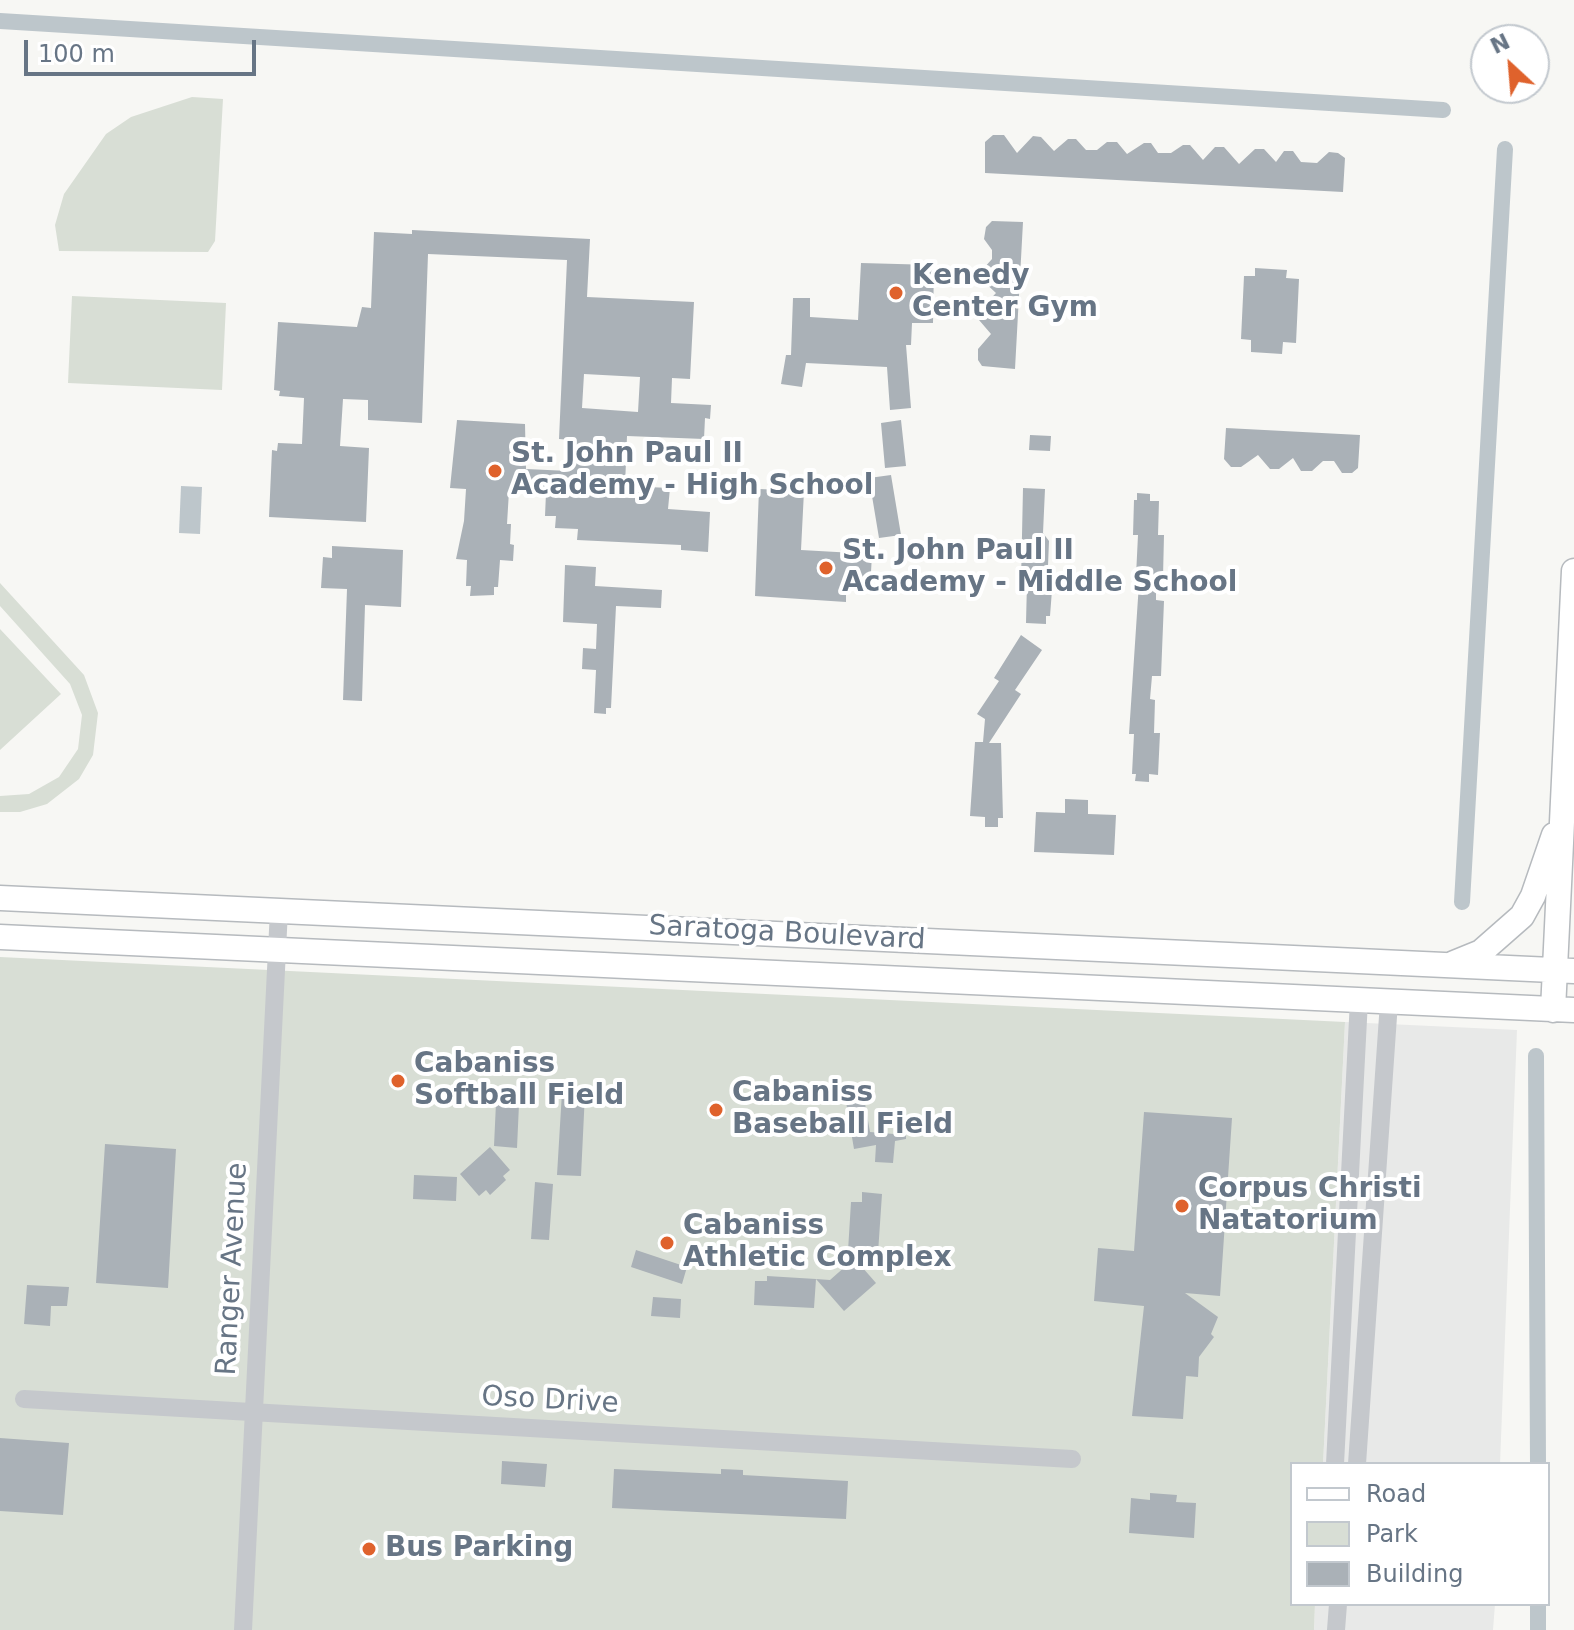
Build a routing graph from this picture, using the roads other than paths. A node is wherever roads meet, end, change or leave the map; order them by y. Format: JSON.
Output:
{"nodes":[{"id":1,"x":1574,"y":571,"type":"edge"},
{"id":2,"x":1563,"y":806,"type":"junction"},
{"id":3,"x":1560,"y":873,"type":"junction"},
{"id":4,"x":0,"y":898,"type":"edge"},
{"id":5,"x":1574,"y":898,"type":"edge"},
{"id":6,"x":279,"y":910,"type":"junction"},
{"id":7,"x":0,"y":937,"type":"edge"},
{"id":8,"x":277,"y":950,"type":"junction"},
{"id":9,"x":1447,"y":965,"type":"junction"},
{"id":10,"x":1565,"y":970,"type":"edge"},
{"id":11,"x":1359,"y":1000,"type":"junction"},
{"id":12,"x":1389,"y":1002,"type":"junction"},
{"id":13,"x":1564,"y":1010,"type":"edge"},
{"id":14,"x":24,"y":1399,"type":"dead end"},
{"id":15,"x":254,"y":1413,"type":"junction"},
{"id":16,"x":1072,"y":1459,"type":"dead end"},
{"id":17,"x":1335,"y":1462,"type":"edge"},
{"id":18,"x":1357,"y":1462,"type":"edge"},
{"id":19,"x":1338,"y":1606,"type":"edge"},
{"id":20,"x":243,"y":1630,"type":"edge"},
{"id":21,"x":1336,"y":1630,"type":"edge"}],
"edges":[{"from":1,"to":2,"type":"main road"},
{"from":2,"to":3,"type":"main road"},
{"from":2,"to":9,"type":"main road"},
{"from":3,"to":5,"type":"main road"},
{"from":3,"to":10,"type":"main road"},
{"from":4,"to":6,"type":"main road","name":"Saratoga Boulevard"},
{"from":6,"to":8,"type":"street","name":"Ranger Avenue"},
{"from":6,"to":9,"type":"main road","name":"Saratoga Boulevard"},
{"from":7,"to":8,"type":"main road","name":"Saratoga Boulevard"},
{"from":8,"to":11,"type":"main road","name":"Saratoga Boulevard"},
{"from":8,"to":15,"type":"street","name":"Ranger Avenue"},
{"from":9,"to":10,"type":"main road","name":"Saratoga Boulevard"},
{"from":10,"to":13,"type":"main road"},
{"from":11,"to":12,"type":"main road","name":"Saratoga Boulevard"},
{"from":11,"to":17,"type":"street"},
{"from":12,"to":13,"type":"main road","name":"Saratoga Boulevard"},
{"from":12,"to":18,"type":"street"},
{"from":14,"to":15,"type":"street","name":"Oso Drive"},
{"from":15,"to":16,"type":"street","name":"Oso Drive"},
{"from":15,"to":20,"type":"street","name":"Ranger Avenue"},
{"from":19,"to":21,"type":"street"}]}
